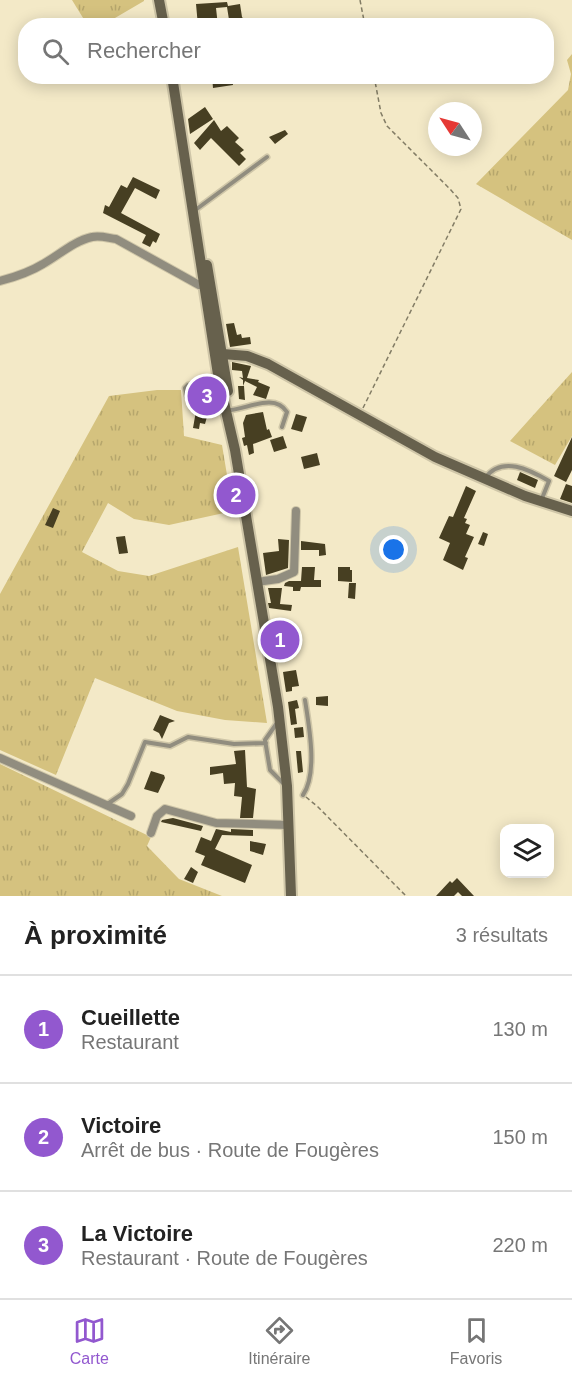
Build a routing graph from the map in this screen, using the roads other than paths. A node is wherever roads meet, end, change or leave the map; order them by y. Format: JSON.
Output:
{"nodes":[{"id":1,"x":159,"y":0,"type":"edge"},
{"id":2,"x":162,"y":18,"type":"edge"},
{"id":3,"x":173,"y":84,"type":"edge"},
{"id":4,"x":267,"y":157,"type":"dead end"},
{"id":5,"x":194,"y":212,"type":"junction"},
{"id":6,"x":206,"y":280,"type":"junction"},
{"id":7,"x":0,"y":281,"type":"edge"},
{"id":8,"x":213,"y":319,"type":"junction"},
{"id":9,"x":223,"y":354,"type":"junction"},
{"id":10,"x":216,"y":365,"type":"junction"},
{"id":11,"x":223,"y":380,"type":"junction"},
{"id":12,"x":187,"y":396,"type":"dead end"},
{"id":13,"x":231,"y":410,"type":"junction"},
{"id":14,"x":282,"y":427,"type":"dead end"},
{"id":15,"x":233,"y":440,"type":"junction"},
{"id":16,"x":484,"y":479,"type":"junction"},
{"id":17,"x":540,"y":502,"type":"junction"},
{"id":18,"x":296,"y":511,"type":"dead end"},
{"id":19,"x":572,"y":511,"type":"edge"},
{"id":20,"x":257,"y":582,"type":"junction"},
{"id":21,"x":305,"y":700,"type":"dead end"},
{"id":22,"x":279,"y":719,"type":"junction"},
{"id":23,"x":266,"y":744,"type":"junction"},
{"id":24,"x":0,"y":758,"type":"edge"},
{"id":25,"x":287,"y":786,"type":"junction"},
{"id":26,"x":303,"y":795,"type":"road end"},
{"id":27,"x":106,"y":805,"type":"junction"},
{"id":28,"x":131,"y":816,"type":"dead end"},
{"id":29,"x":288,"y":825,"type":"junction"},
{"id":30,"x":151,"y":833,"type":"dead end"},
{"id":31,"x":291,"y":896,"type":"edge"}],
"edges":[{"from":1,"to":2,"type":"main road"},
{"from":3,"to":5,"type":"main road"},
{"from":4,"to":5,"type":"lane"},
{"from":5,"to":6,"type":"main road"},
{"from":6,"to":7,"type":"street"},
{"from":6,"to":8,"type":"main road"},
{"from":8,"to":9,"type":"main road"},
{"from":8,"to":10,"type":"main road"},
{"from":9,"to":10,"type":"main road"},
{"from":9,"to":11,"type":"main road"},
{"from":9,"to":16,"type":"main road"},
{"from":10,"to":11,"type":"main road"},
{"from":11,"to":12,"type":"lane"},
{"from":11,"to":13,"type":"main road"},
{"from":11,"to":15,"type":"main road"},
{"from":13,"to":14,"type":"lane"},
{"from":13,"to":15,"type":"main road"},
{"from":15,"to":20,"type":"main road"},
{"from":16,"to":17,"type":"main road"},
{"from":16,"to":17,"type":"lane"},
{"from":17,"to":19,"type":"main road"},
{"from":18,"to":20,"type":"street"},
{"from":20,"to":22,"type":"main road"},
{"from":21,"to":26,"type":"lane"},
{"from":22,"to":23,"type":"lane"},
{"from":22,"to":25,"type":"main road"},
{"from":23,"to":25,"type":"lane"},
{"from":23,"to":27,"type":"lane"},
{"from":24,"to":27,"type":"street"},
{"from":25,"to":29,"type":"main road"},
{"from":27,"to":28,"type":"street"},
{"from":29,"to":30,"type":"street"},
{"from":29,"to":31,"type":"main road"}]}
